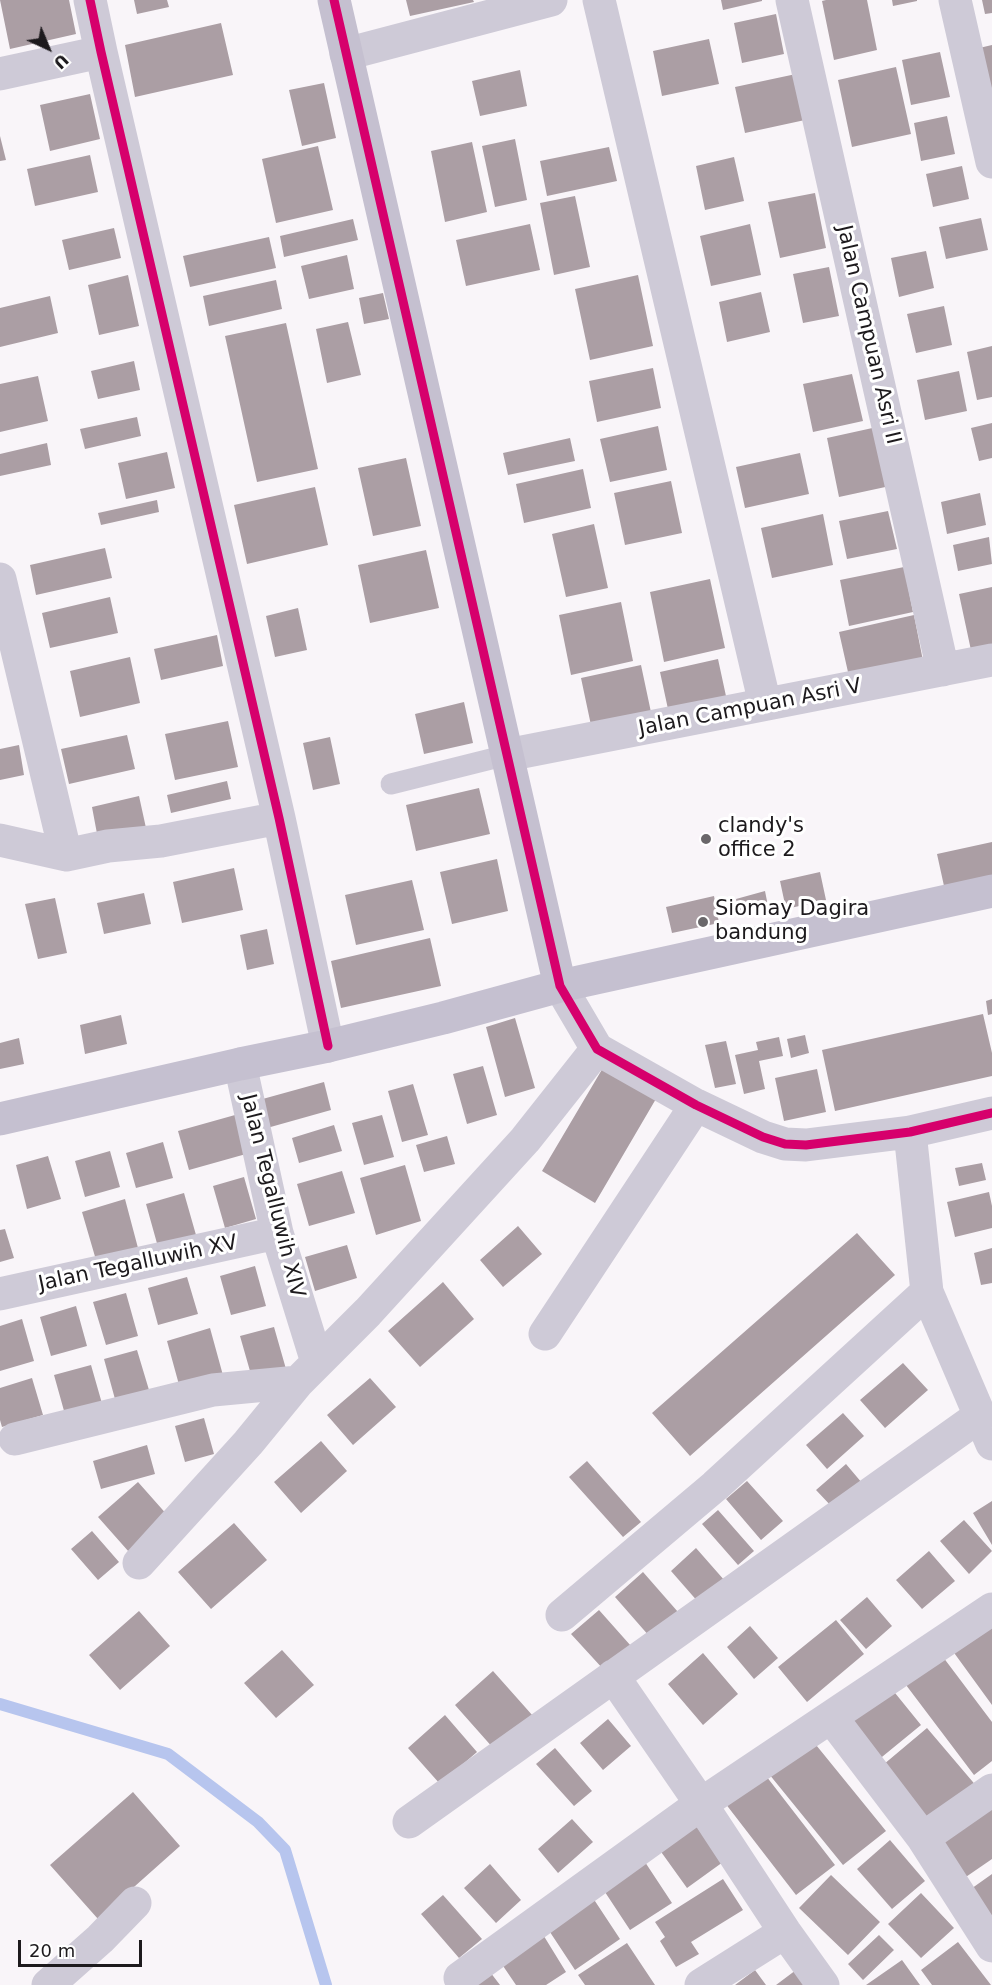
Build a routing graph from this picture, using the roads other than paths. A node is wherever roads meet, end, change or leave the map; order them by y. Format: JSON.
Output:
{"nodes":[{"id":1,"x":90,"y":0,"type":"edge"},
{"id":2,"x":334,"y":0,"type":"edge"},
{"id":3,"x":551,"y":0,"type":"edge"},
{"id":4,"x":598,"y":0,"type":"edge"},
{"id":5,"x":792,"y":0,"type":"edge"},
{"id":6,"x":955,"y":0,"type":"edge"},
{"id":7,"x":101,"y":52,"type":"junction"},
{"id":8,"x":346,"y":54,"type":"junction"},
{"id":9,"x":0,"y":74,"type":"edge"},
{"id":10,"x":992,"y":162,"type":"edge"},
{"id":11,"x":0,"y":579,"type":"edge"},
{"id":12,"x":992,"y":660,"type":"edge"},
{"id":13,"x":943,"y":670,"type":"junction"},
{"id":14,"x":765,"y":704,"type":"junction"},
{"id":15,"x":507,"y":755,"type":"junction"},
{"id":16,"x":391,"y":784,"type":"dead end"},
{"id":17,"x":279,"y":818,"type":"junction"},
{"id":18,"x":0,"y":840,"type":"edge"},
{"id":19,"x":66,"y":855,"type":"junction"},
{"id":20,"x":992,"y":891,"type":"edge"},
{"id":21,"x":560,"y":986,"type":"junction"},
{"id":22,"x":328,"y":1046,"type":"junction"},
{"id":23,"x":597,"y":1049,"type":"junction"},
{"id":24,"x":240,"y":1064,"type":"junction"},
{"id":25,"x":696,"y":1105,"type":"junction"},
{"id":26,"x":992,"y":1113,"type":"edge"},
{"id":27,"x":0,"y":1119,"type":"edge"},
{"id":28,"x":910,"y":1132,"type":"junction"},
{"id":29,"x":277,"y":1233,"type":"junction"},
{"id":30,"x":927,"y":1292,"type":"junction"},
{"id":31,"x":0,"y":1294,"type":"edge"},
{"id":32,"x":545,"y":1334,"type":"dead end"},
{"id":33,"x":308,"y":1372,"type":"junction"},
{"id":34,"x":986,"y":1430,"type":"edge"},
{"id":35,"x":15,"y":1440,"type":"dead end"},
{"id":36,"x":139,"y":1563,"type":"dead end"},
{"id":37,"x":992,"y":1609,"type":"edge"},
{"id":38,"x":562,"y":1616,"type":"dead end"},
{"id":39,"x":613,"y":1676,"type":"junction"},
{"id":40,"x":831,"y":1717,"type":"junction"},
{"id":41,"x":992,"y":1790,"type":"edge"},
{"id":42,"x":701,"y":1804,"type":"junction"},
{"id":43,"x":409,"y":1822,"type":"dead end"},
{"id":44,"x":923,"y":1838,"type":"junction"},
{"id":45,"x":135,"y":1903,"type":"dead end"},
{"id":46,"x":785,"y":1932,"type":"junction"},
{"id":47,"x":992,"y":1946,"type":"edge"},
{"id":48,"x":460,"y":1978,"type":"dead end"},
{"id":49,"x":48,"y":1985,"type":"edge"},
{"id":50,"x":701,"y":1985,"type":"edge"},
{"id":51,"x":823,"y":1985,"type":"edge"}],
"edges":[{"from":1,"to":7,"type":"street"},
{"from":2,"to":8,"type":"street"},
{"from":3,"to":8,"type":"street"},
{"from":4,"to":14,"type":"street"},
{"from":5,"to":13,"type":"street","name":"Jalan Campuan Asri II"},
{"from":6,"to":10,"type":"street"},
{"from":7,"to":9,"type":"street"},
{"from":7,"to":17,"type":"street"},
{"from":8,"to":15,"type":"street"},
{"from":11,"to":19,"type":"street"},
{"from":12,"to":13,"type":"street","name":"Jalan Campuan Asri V"},
{"from":13,"to":14,"type":"street","name":"Jalan Campuan Asri V"},
{"from":14,"to":15,"type":"street","name":"Jalan Campuan Asri V"},
{"from":15,"to":16,"type":"lane"},
{"from":15,"to":21,"type":"street"},
{"from":17,"to":19,"type":"street"},
{"from":17,"to":22,"type":"street"},
{"from":18,"to":19,"type":"street"},
{"from":20,"to":21,"type":"street"},
{"from":21,"to":22,"type":"street"},
{"from":21,"to":23,"type":"street"},
{"from":22,"to":24,"type":"street"},
{"from":23,"to":25,"type":"street"},
{"from":23,"to":33,"type":"street"},
{"from":24,"to":27,"type":"street"},
{"from":24,"to":29,"type":"street","name":"Jalan Tegalluwih XIV"},
{"from":25,"to":28,"type":"street"},
{"from":25,"to":32,"type":"street"},
{"from":26,"to":28,"type":"street"},
{"from":28,"to":30,"type":"street"},
{"from":29,"to":31,"type":"street","name":"Jalan Tegalluwih XV"},
{"from":29,"to":33,"type":"street","name":"Jalan Tegalluwih XIV"},
{"from":30,"to":34,"type":"street"},
{"from":30,"to":38,"type":"street"},
{"from":33,"to":35,"type":"street"},
{"from":33,"to":36,"type":"street"},
{"from":34,"to":39,"type":"street"},
{"from":37,"to":40,"type":"street"},
{"from":39,"to":42,"type":"street"},
{"from":39,"to":43,"type":"street"},
{"from":40,"to":42,"type":"street"},
{"from":40,"to":44,"type":"street"},
{"from":41,"to":44,"type":"street"},
{"from":42,"to":46,"type":"street"},
{"from":42,"to":48,"type":"street"},
{"from":44,"to":47,"type":"street"},
{"from":45,"to":49,"type":"street"},
{"from":46,"to":50,"type":"street"},
{"from":46,"to":51,"type":"street"}]}
